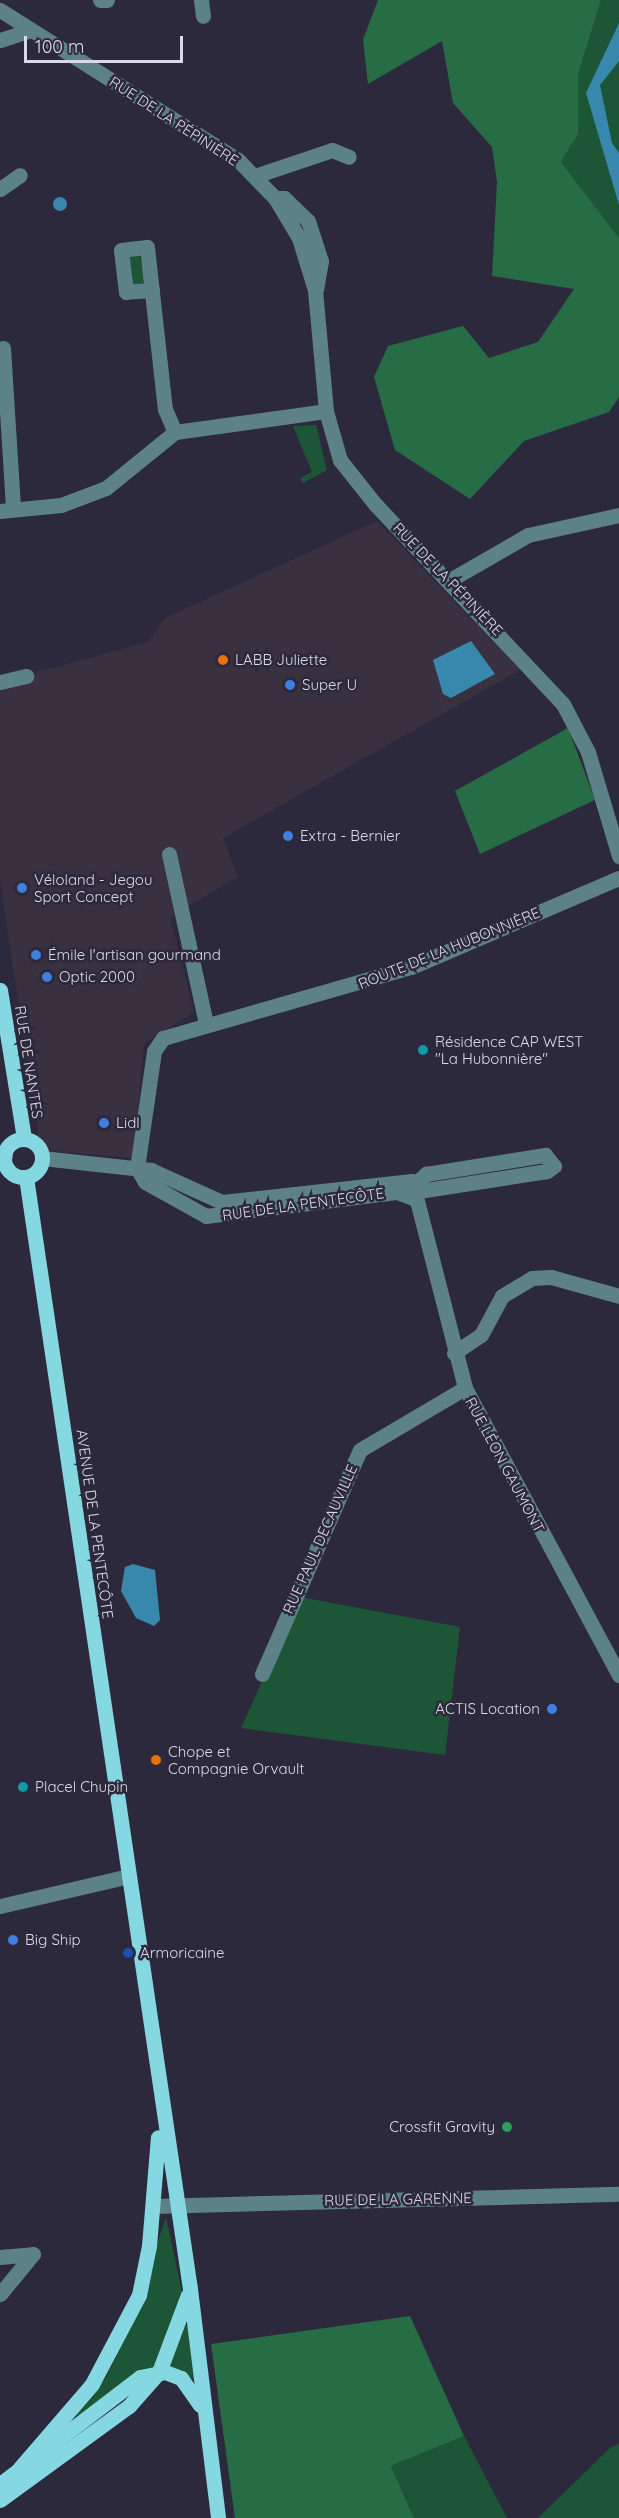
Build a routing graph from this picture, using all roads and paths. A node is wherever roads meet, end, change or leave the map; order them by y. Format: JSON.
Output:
{"nodes":[{"id":1,"x":100,"y":0,"type":"edge"},
{"id":2,"x":107,"y":0,"type":"edge"},
{"id":3,"x":201,"y":0,"type":"edge"},
{"id":4,"x":0,"y":10,"type":"edge"},
{"id":5,"x":203,"y":16,"type":"dead end"},
{"id":6,"x":30,"y":30,"type":"junction"},
{"id":7,"x":0,"y":40,"type":"edge"},
{"id":8,"x":349,"y":157,"type":"dead end"},
{"id":9,"x":20,"y":175,"type":"dead end"},
{"id":10,"x":255,"y":176,"type":"junction"},
{"id":11,"x":0,"y":189,"type":"edge"},
{"id":12,"x":152,"y":290,"type":"dead end"},
{"id":13,"x":3,"y":348,"type":"dead end"},
{"id":14,"x":326,"y":411,"type":"junction"},
{"id":15,"x":175,"y":432,"type":"junction"},
{"id":16,"x":6,"y":510,"type":"edge"},
{"id":17,"x":619,"y":515,"type":"edge"},
{"id":18,"x":450,"y":580,"type":"junction"},
{"id":19,"x":26,"y":676,"type":"dead end"},
{"id":20,"x":0,"y":682,"type":"edge"},
{"id":21,"x":169,"y":854,"type":"dead end"},
{"id":22,"x":619,"y":856,"type":"edge"},
{"id":23,"x":619,"y":878,"type":"edge"},
{"id":24,"x":0,"y":990,"type":"edge"},
{"id":25,"x":206,"y":1024,"type":"junction"},
{"id":26,"x":24,"y":1139,"type":"junction"},
{"id":27,"x":2,"y":1156,"type":"edge"},
{"id":28,"x":42,"y":1158,"type":"junction"},
{"id":29,"x":137,"y":1168,"type":"junction"},
{"id":30,"x":26,"y":1177,"type":"junction"},
{"id":31,"x":409,"y":1187,"type":"junction"},
{"id":32,"x":190,"y":1188,"type":"junction"},
{"id":33,"x":181,"y":1205,"type":"junction"},
{"id":34,"x":619,"y":1296,"type":"edge"},
{"id":35,"x":454,"y":1353,"type":"junction"},
{"id":36,"x":465,"y":1388,"type":"junction"},
{"id":37,"x":262,"y":1674,"type":"dead end"},
{"id":38,"x":619,"y":1675,"type":"edge"},
{"id":39,"x":129,"y":1876,"type":"junction"},
{"id":40,"x":0,"y":1906,"type":"edge"},
{"id":41,"x":155,"y":2068,"type":"junction"},
{"id":42,"x":619,"y":2194,"type":"edge"},
{"id":43,"x":177,"y":2203,"type":"junction"},
{"id":44,"x":153,"y":2206,"type":"junction"},
{"id":45,"x":0,"y":2257,"type":"edge"},
{"id":46,"x":190,"y":2289,"type":"junction"},
{"id":47,"x":0,"y":2294,"type":"edge"},
{"id":48,"x":159,"y":2372,"type":"junction"},
{"id":49,"x":208,"y":2440,"type":"junction"},
{"id":50,"x":19,"y":2469,"type":"junction"},
{"id":51,"x":0,"y":2484,"type":"edge"},
{"id":52,"x":0,"y":2500,"type":"edge"},
{"id":53,"x":218,"y":2518,"type":"edge"}],
"edges":[{"from":1,"to":2,"type":"street"},
{"from":3,"to":5,"type":"street"},
{"from":4,"to":6,"type":"street","name":"RUE DE LA PÉPINIÈRE"},
{"from":6,"to":7,"type":"street"},
{"from":6,"to":10,"type":"street","name":"RUE DE LA PÉPINIÈRE"},
{"from":8,"to":10,"type":"street"},
{"from":9,"to":11,"type":"street"},
{"from":10,"to":14,"type":"street","name":"RUE DE LA PÉPINIÈRE"},
{"from":12,"to":15,"type":"street"},
{"from":13,"to":16,"type":"street"},
{"from":14,"to":15,"type":"street"},
{"from":14,"to":18,"type":"street","name":"RUE DE LA PÉPINIÈRE"},
{"from":15,"to":16,"type":"street"},
{"from":17,"to":18,"type":"street"},
{"from":18,"to":22,"type":"street","name":"RUE DE LA PÉPINIÈRE"},
{"from":19,"to":20,"type":"street"},
{"from":21,"to":25,"type":"street"},
{"from":23,"to":25,"type":"street","name":"ROUTE DE LA HUBONNIÈRE"},
{"from":24,"to":26,"type":"main road","name":"RUE DE NANTES"},
{"from":25,"to":29,"type":"street","name":"ROUTE DE LA HUBONNIÈRE"},
{"from":26,"to":27,"type":"main road"},
{"from":26,"to":28,"type":"main road"},
{"from":27,"to":30,"type":"main road"},
{"from":28,"to":29,"type":"street"},
{"from":28,"to":30,"type":"main road"},
{"from":29,"to":32,"type":"street","name":"RUE DE LA PENTECÔTE"},
{"from":29,"to":33,"type":"street","name":"RUE DE LA PENTECÔTE"},
{"from":30,"to":39,"type":"main road","name":"AVENUE DE LA PENTECÔTE"},
{"from":31,"to":31,"type":"street","name":"RUE DE LA PENTECÔTE"},
{"from":31,"to":32,"type":"street","name":"RUE DE LA PENTECÔTE"},
{"from":31,"to":33,"type":"street","name":"RUE DE LA PENTECÔTE"},
{"from":31,"to":35,"type":"street","name":"RUE LÉON GAUMONT"},
{"from":32,"to":33,"type":"street"},
{"from":34,"to":35,"type":"street"},
{"from":35,"to":36,"type":"street","name":"RUE LÉON GAUMONT"},
{"from":36,"to":37,"type":"street","name":"RUE PAUL DECAUVILLE"},
{"from":36,"to":38,"type":"street","name":"RUE LÉON GAUMONT"},
{"from":39,"to":40,"type":"street"},
{"from":39,"to":41,"type":"main road","name":"AVENUE DE LA PENTECÔTE"},
{"from":41,"to":43,"type":"main road"},
{"from":41,"to":44,"type":"main road"},
{"from":42,"to":43,"type":"street","name":"RUE DE LA GARENNE"},
{"from":43,"to":44,"type":"street","name":"RUE DE LA GARENNE"},
{"from":43,"to":46,"type":"main road"},
{"from":44,"to":50,"type":"main road"},
{"from":45,"to":47,"type":"street"},
{"from":46,"to":48,"type":"main road"},
{"from":46,"to":49,"type":"main road"},
{"from":48,"to":49,"type":"main road"},
{"from":48,"to":50,"type":"main road"},
{"from":48,"to":52,"type":"main road"},
{"from":49,"to":53,"type":"main road"},
{"from":50,"to":51,"type":"main road"}]}
